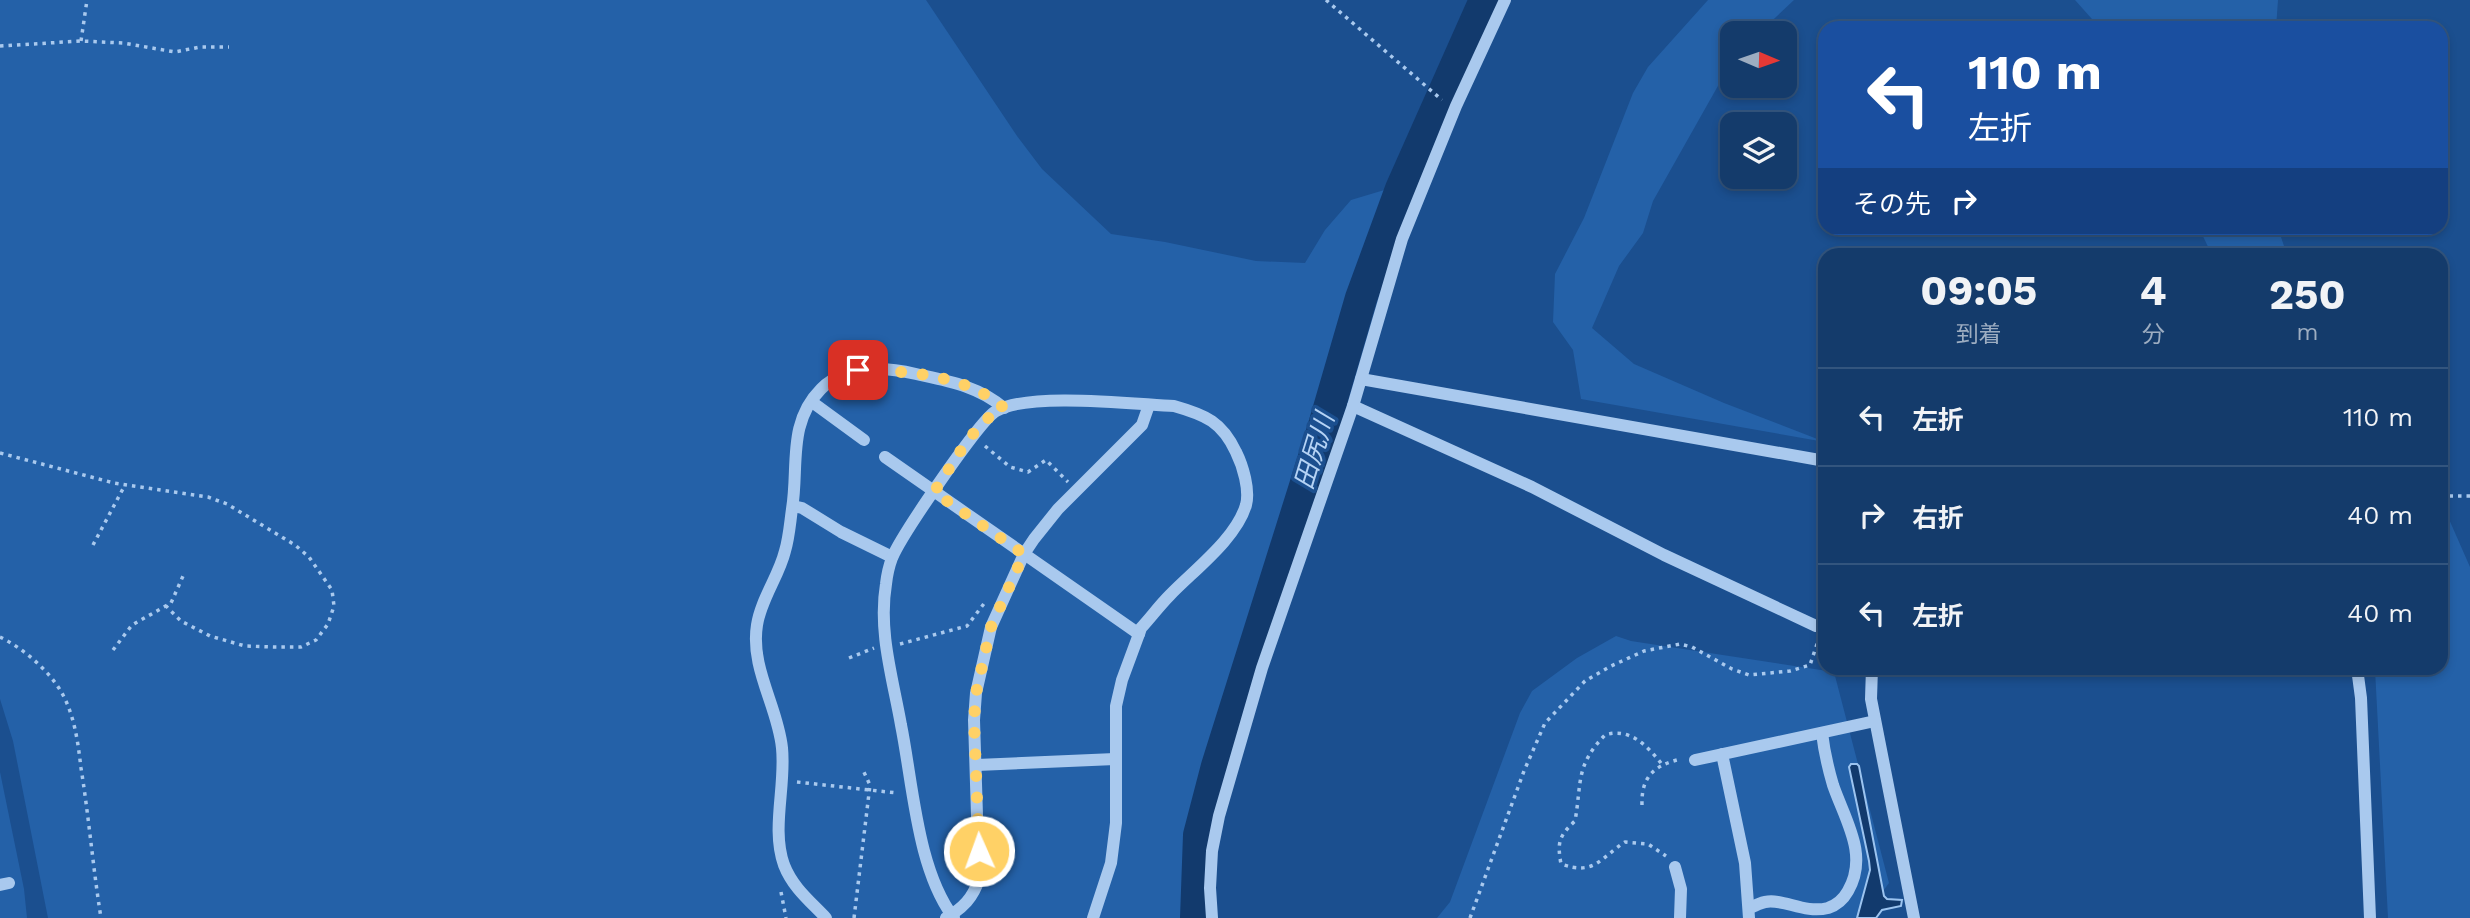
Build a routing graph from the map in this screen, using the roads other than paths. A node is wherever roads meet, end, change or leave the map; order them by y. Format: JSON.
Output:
{"nodes":[{"id":1,"x":1505,"y":0,"type":"edge"},
{"id":2,"x":1361,"y":379,"type":"junction"},
{"id":3,"x":812,"y":402,"type":"junction"},
{"id":4,"x":1149,"y":405,"type":"junction"},
{"id":5,"x":1353,"y":406,"type":"junction"},
{"id":6,"x":1004,"y":408,"type":"junction"},
{"id":7,"x":864,"y":440,"type":"dead end"},
{"id":8,"x":885,"y":457,"type":"dead end"},
{"id":9,"x":1818,"y":460,"type":"edge"},
{"id":10,"x":934,"y":492,"type":"junction"},
{"id":11,"x":793,"y":506,"type":"junction"},
{"id":12,"x":1024,"y":554,"type":"junction"},
{"id":13,"x":892,"y":557,"type":"junction"},
{"id":14,"x":1816,"y":626,"type":"road end"},
{"id":15,"x":1139,"y":634,"type":"junction"},
{"id":16,"x":1872,"y":675,"type":"edge"},
{"id":17,"x":2358,"y":675,"type":"edge"},
{"id":18,"x":1875,"y":721,"type":"junction"},
{"id":19,"x":1822,"y":733,"type":"junction"},
{"id":20,"x":1722,"y":754,"type":"junction"},
{"id":21,"x":1115,"y":759,"type":"junction"},
{"id":22,"x":1695,"y":760,"type":"road end"},
{"id":23,"x":977,"y":765,"type":"junction"},
{"id":24,"x":1675,"y":867,"type":"road end"},
{"id":25,"x":1749,"y":913,"type":"edge"},
{"id":26,"x":950,"y":917,"type":"edge"},
{"id":27,"x":826,"y":918,"type":"edge"},
{"id":28,"x":1093,"y":918,"type":"edge"},
{"id":29,"x":1212,"y":918,"type":"edge"},
{"id":30,"x":1680,"y":918,"type":"edge"},
{"id":31,"x":1914,"y":918,"type":"edge"},
{"id":32,"x":2370,"y":918,"type":"edge"}],
"edges":[{"from":1,"to":2,"type":"street"},
{"from":2,"to":5,"type":"street"},
{"from":2,"to":9,"type":"street"},
{"from":3,"to":6,"type":"street"},
{"from":3,"to":7,"type":"street"},
{"from":3,"to":11,"type":"street"},
{"from":4,"to":6,"type":"street"},
{"from":4,"to":12,"type":"street"},
{"from":4,"to":15,"type":"street"},
{"from":5,"to":14,"type":"street"},
{"from":5,"to":29,"type":"street"},
{"from":6,"to":10,"type":"street"},
{"from":8,"to":10,"type":"street"},
{"from":10,"to":12,"type":"street"},
{"from":10,"to":13,"type":"street"},
{"from":11,"to":13,"type":"street"},
{"from":11,"to":27,"type":"street"},
{"from":12,"to":15,"type":"street"},
{"from":12,"to":23,"type":"street"},
{"from":13,"to":26,"type":"street"},
{"from":15,"to":21,"type":"street"},
{"from":16,"to":18,"type":"street"},
{"from":17,"to":32,"type":"street"},
{"from":18,"to":19,"type":"street"},
{"from":18,"to":31,"type":"street"},
{"from":19,"to":20,"type":"street"},
{"from":19,"to":25,"type":"street"},
{"from":20,"to":22,"type":"street"},
{"from":20,"to":25,"type":"street"},
{"from":21,"to":23,"type":"street"},
{"from":21,"to":28,"type":"street"},
{"from":23,"to":26,"type":"street"},
{"from":24,"to":30,"type":"street"}]}
